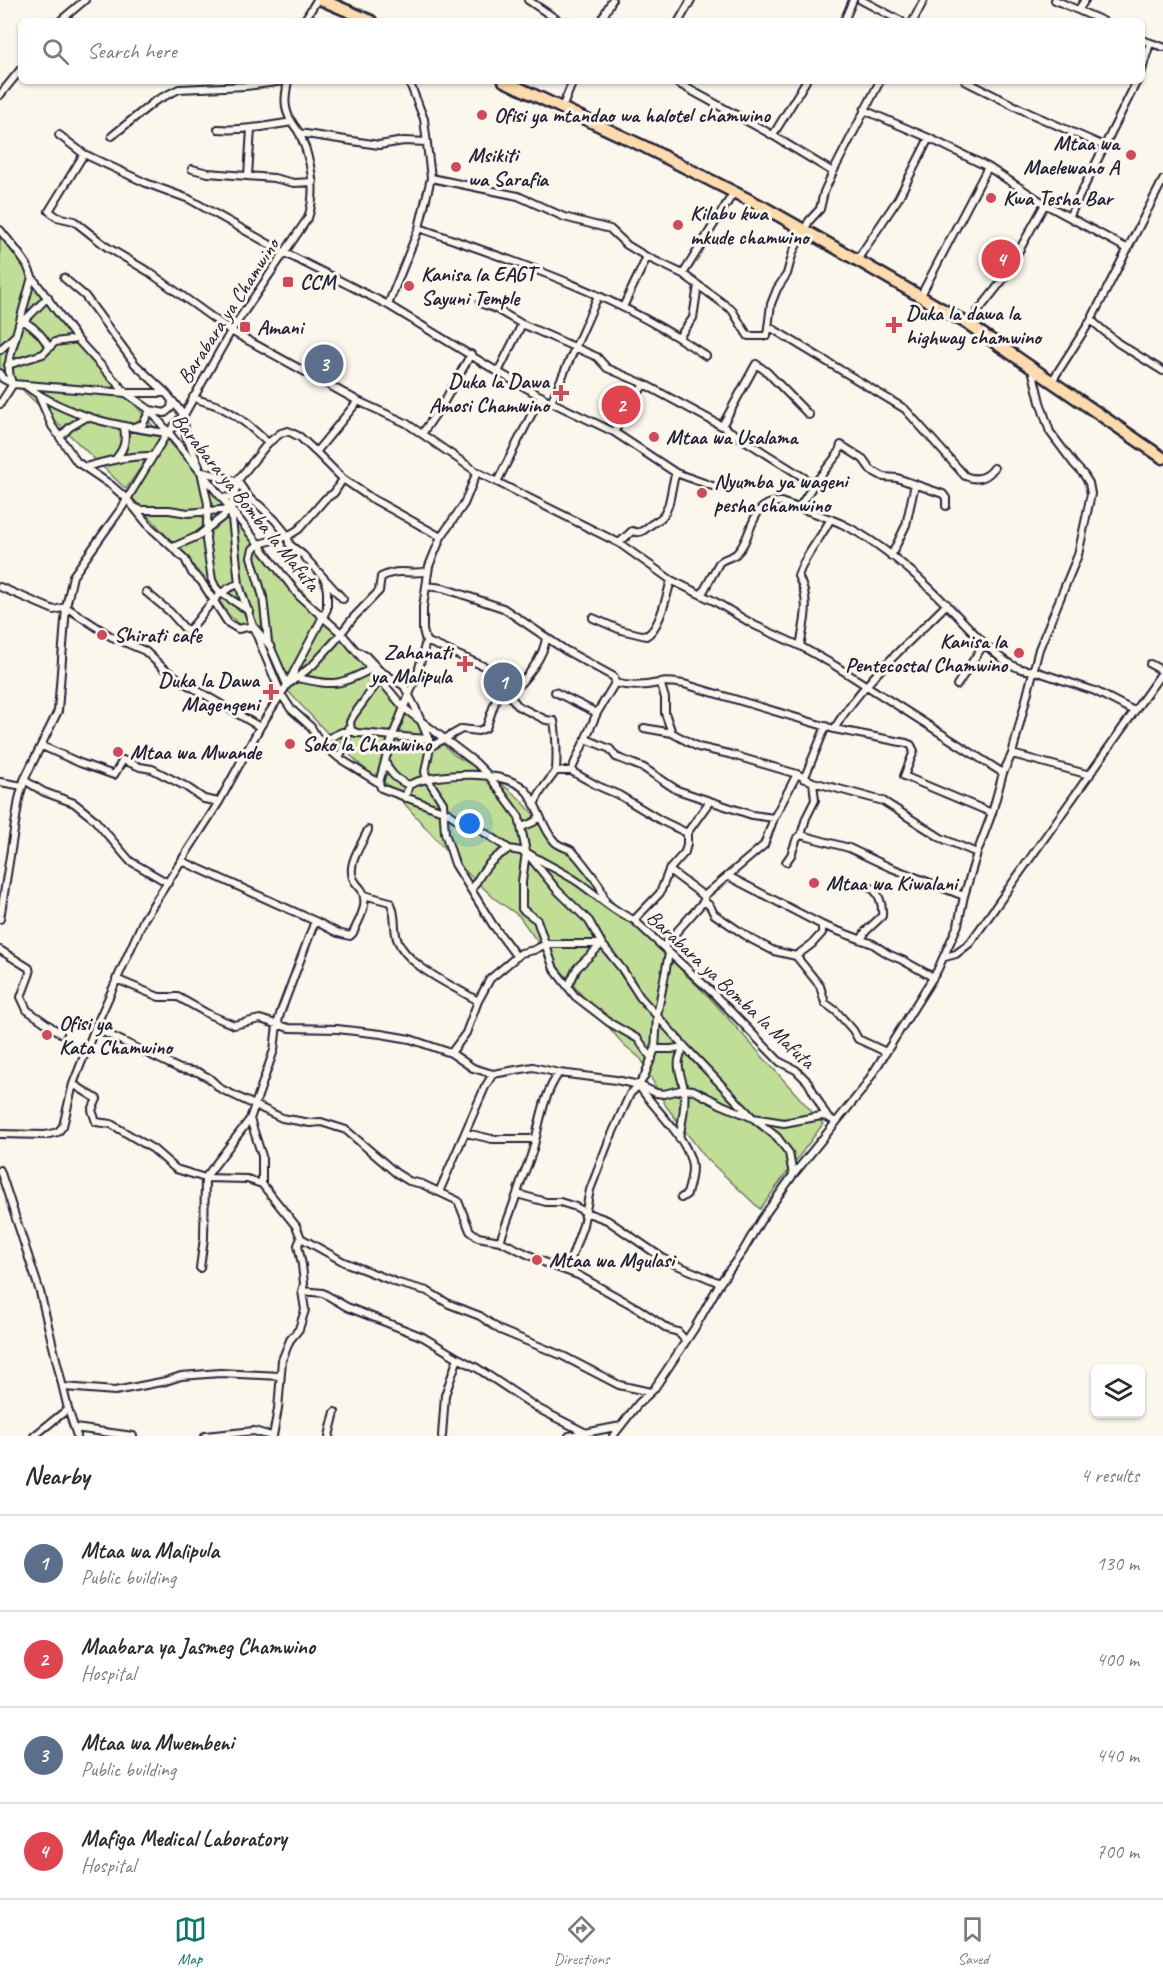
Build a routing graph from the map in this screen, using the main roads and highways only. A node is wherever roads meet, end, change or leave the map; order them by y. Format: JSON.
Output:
{"nodes":[{"id":1,"x":322,"y":0,"type":"edge"},
{"id":2,"x":364,"y":18,"type":"edge"},
{"id":3,"x":510,"y":84,"type":"edge"},
{"id":4,"x":1163,"y":458,"type":"edge"}],
"edges":[{"from":1,"to":2,"type":"highway"},
{"from":3,"to":4,"type":"highway"}]}
